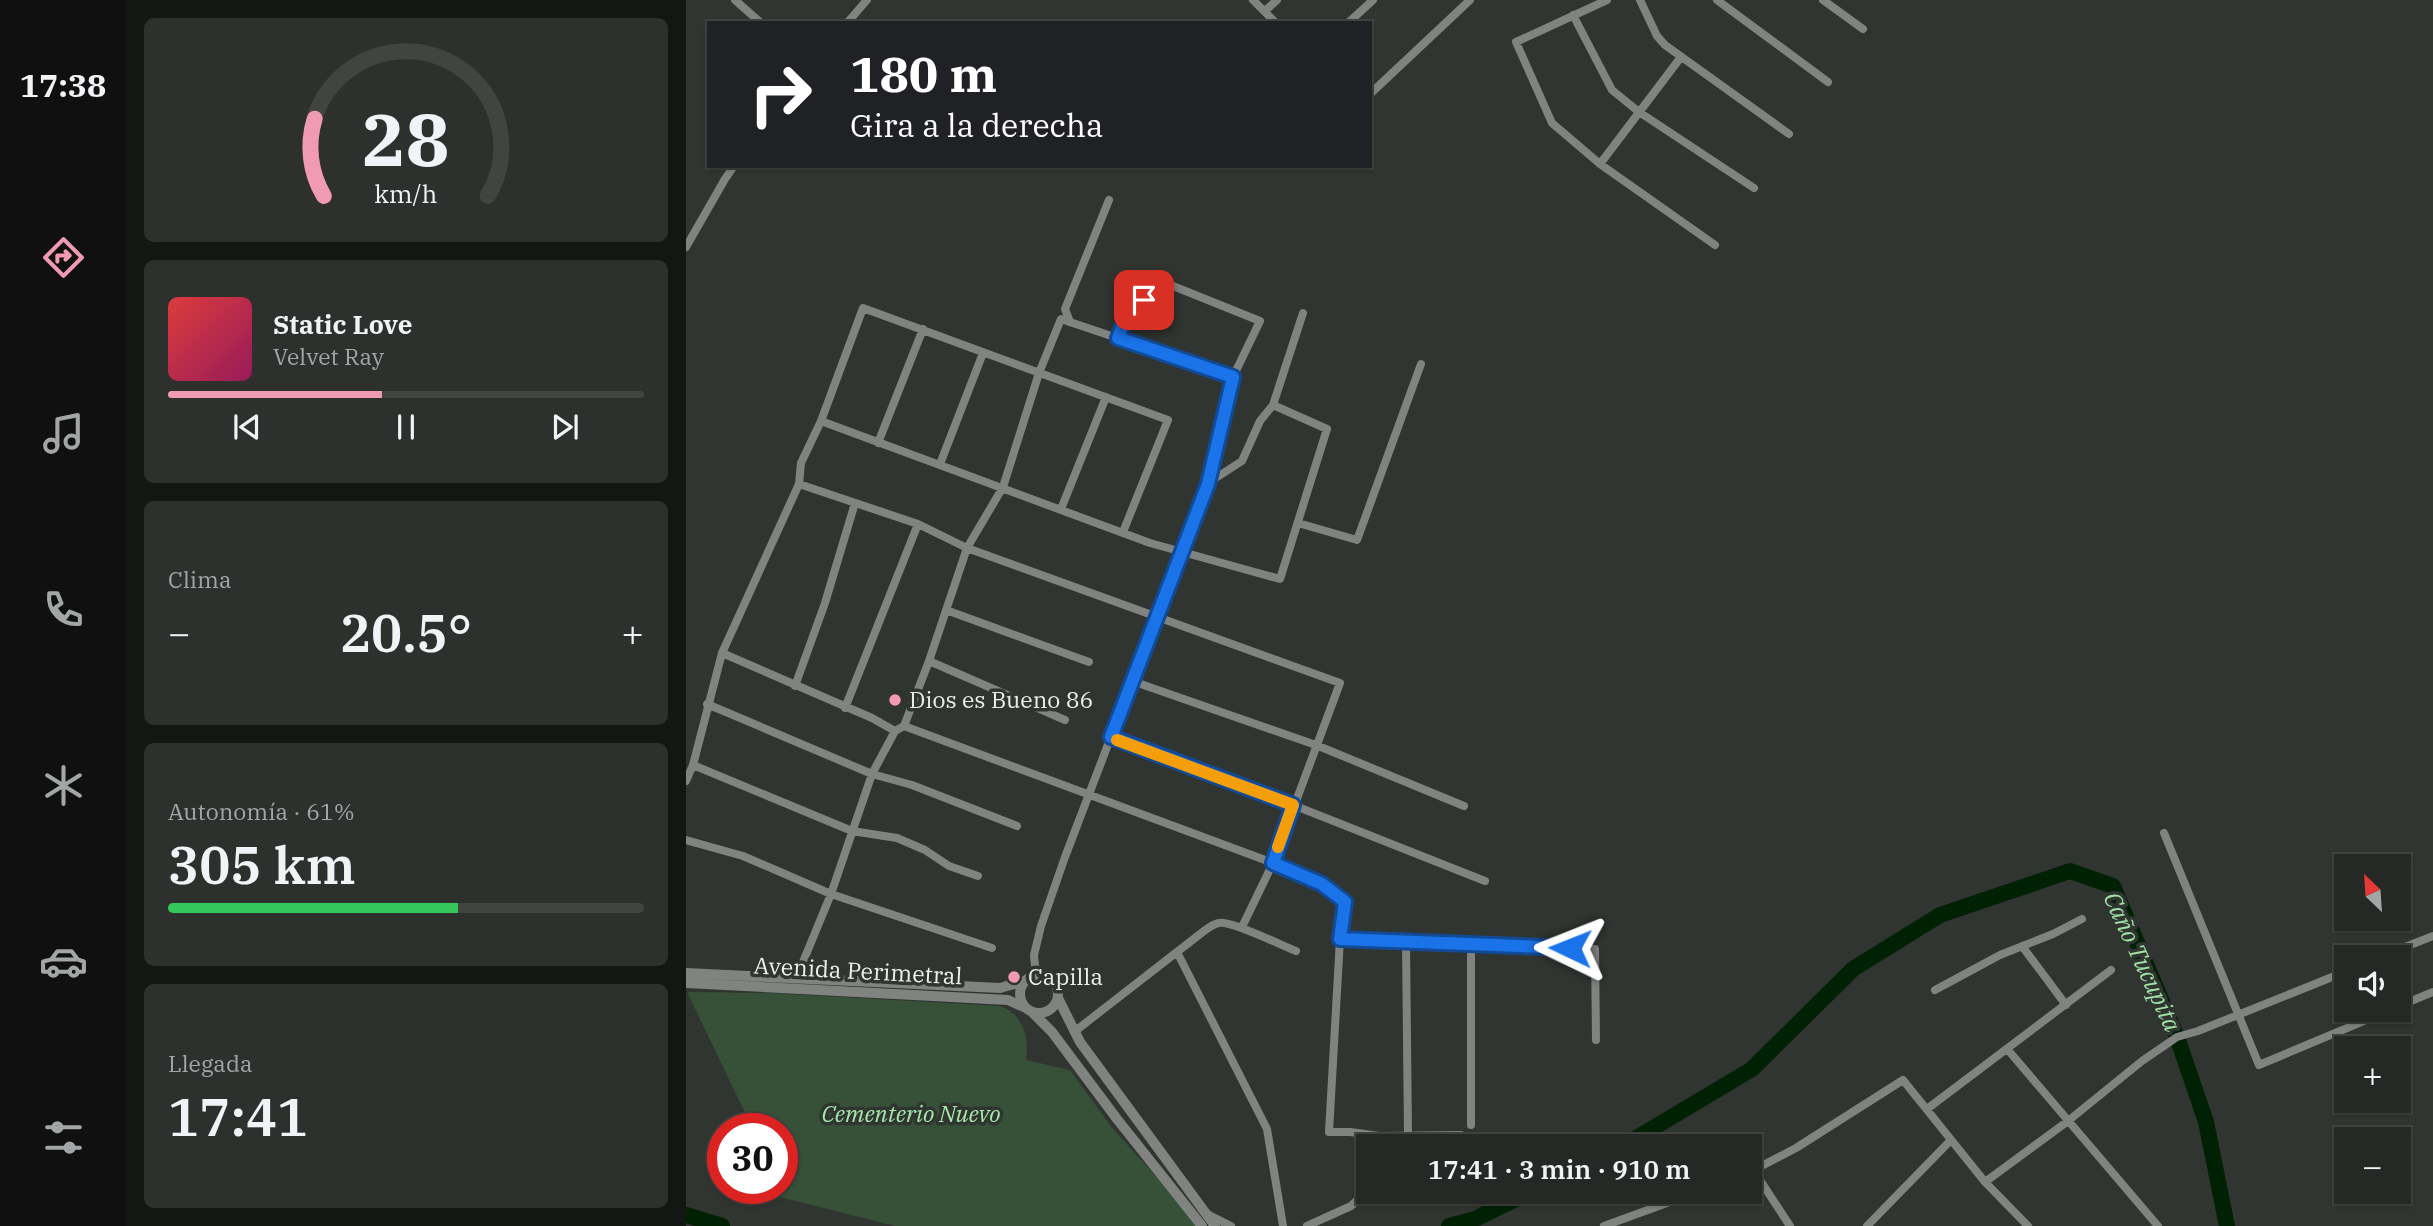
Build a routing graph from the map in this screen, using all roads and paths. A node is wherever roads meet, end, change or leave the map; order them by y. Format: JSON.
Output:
{"nodes":[{"id":1,"x":735,"y":0,"type":"edge"},
{"id":2,"x":867,"y":0,"type":"edge"},
{"id":3,"x":1253,"y":0,"type":"edge"},
{"id":4,"x":1277,"y":0,"type":"edge"},
{"id":5,"x":1373,"y":0,"type":"edge"},
{"id":6,"x":1469,"y":0,"type":"edge"},
{"id":7,"x":1580,"y":0,"type":"edge"},
{"id":8,"x":1607,"y":0,"type":"edge"},
{"id":9,"x":1640,"y":0,"type":"edge"},
{"id":10,"x":1717,"y":0,"type":"edge"},
{"id":11,"x":1823,"y":0,"type":"edge"},
{"id":12,"x":1587,"y":9,"type":"junction"},
{"id":13,"x":1265,"y":11,"type":"junction"},
{"id":14,"x":1573,"y":15,"type":"junction"},
{"id":15,"x":759,"y":21,"type":"edge"},
{"id":16,"x":849,"y":21,"type":"edge"},
{"id":17,"x":1274,"y":21,"type":"edge"},
{"id":18,"x":1350,"y":21,"type":"edge"},
{"id":19,"x":1863,"y":29,"type":"dead end"},
{"id":20,"x":1681,"y":57,"type":"junction"},
{"id":21,"x":1828,"y":82,"type":"dead end"},
{"id":22,"x":1372,"y":92,"type":"edge"},
{"id":23,"x":1639,"y":112,"type":"junction"},
{"id":24,"x":1789,"y":134,"type":"dead end"},
{"id":25,"x":1600,"y":164,"type":"junction"},
{"id":26,"x":733,"y":168,"type":"edge"},
{"id":27,"x":1754,"y":188,"type":"dead end"},
{"id":28,"x":1109,"y":200,"type":"dead end"},
{"id":29,"x":1715,"y":245,"type":"dead end"},
{"id":30,"x":686,"y":247,"type":"edge"},
{"id":31,"x":1303,"y":313,"type":"dead end"},
{"id":32,"x":1070,"y":322,"type":"junction"},
{"id":33,"x":923,"y":329,"type":"junction"},
{"id":34,"x":1118,"y":338,"type":"junction"},
{"id":35,"x":983,"y":353,"type":"junction"},
{"id":36,"x":1421,"y":364,"type":"dead end"},
{"id":37,"x":1039,"y":373,"type":"junction"},
{"id":38,"x":1233,"y":377,"type":"junction"},
{"id":39,"x":1106,"y":397,"type":"junction"},
{"id":40,"x":1273,"y":405,"type":"junction"},
{"id":41,"x":821,"y":421,"type":"junction"},
{"id":42,"x":878,"y":443,"type":"junction"},
{"id":43,"x":940,"y":464,"type":"junction"},
{"id":44,"x":799,"y":484,"type":"junction"},
{"id":45,"x":1208,"y":484,"type":"junction"},
{"id":46,"x":1003,"y":486,"type":"junction"},
{"id":47,"x":855,"y":503,"type":"junction"},
{"id":48,"x":1061,"y":509,"type":"junction"},
{"id":49,"x":1298,"y":523,"type":"junction"},
{"id":50,"x":918,"y":524,"type":"junction"},
{"id":51,"x":1123,"y":532,"type":"junction"},
{"id":52,"x":967,"y":548,"type":"junction"},
{"id":53,"x":1181,"y":552,"type":"junction"},
{"id":54,"x":946,"y":610,"type":"junction"},
{"id":55,"x":1156,"y":617,"type":"junction"},
{"id":56,"x":722,"y":653,"type":"junction"},
{"id":57,"x":929,"y":661,"type":"junction"},
{"id":58,"x":1089,"y":662,"type":"dead end"},
{"id":59,"x":1132,"y":681,"type":"junction"},
{"id":60,"x":795,"y":686,"type":"junction"},
{"id":61,"x":708,"y":704,"type":"junction"},
{"id":62,"x":845,"y":708,"type":"junction"},
{"id":63,"x":1065,"y":720,"type":"dead end"},
{"id":64,"x":904,"y":726,"type":"junction"},
{"id":65,"x":895,"y":731,"type":"junction"},
{"id":66,"x":1111,"y":737,"type":"junction"},
{"id":67,"x":1317,"y":745,"type":"junction"},
{"id":68,"x":692,"y":765,"type":"junction"},
{"id":69,"x":872,"y":774,"type":"junction"},
{"id":70,"x":686,"y":781,"type":"edge"},
{"id":71,"x":1088,"y":795,"type":"junction"},
{"id":72,"x":1293,"y":805,"type":"junction"},
{"id":73,"x":1464,"y":806,"type":"dead end"},
{"id":74,"x":1017,"y":826,"type":"dead end"},
{"id":75,"x":852,"y":831,"type":"junction"},
{"id":76,"x":2164,"y":834,"type":"dead end"},
{"id":77,"x":686,"y":840,"type":"edge"},
{"id":78,"x":1273,"y":863,"type":"junction"},
{"id":79,"x":978,"y":876,"type":"dead end"},
{"id":80,"x":1485,"y":881,"type":"dead end"},
{"id":81,"x":831,"y":894,"type":"junction"},
{"id":82,"x":2082,"y":919,"type":"dead end"},
{"id":83,"x":1242,"y":927,"type":"junction"},
{"id":84,"x":2433,"y":936,"type":"edge"},
{"id":85,"x":1340,"y":939,"type":"junction"},
{"id":86,"x":1406,"y":942,"type":"junction"},
{"id":87,"x":1472,"y":945,"type":"junction"},
{"id":88,"x":2411,"y":945,"type":"edge"},
{"id":89,"x":2022,"y":946,"type":"junction"},
{"id":90,"x":992,"y":948,"type":"dead end"},
{"id":91,"x":1296,"y":951,"type":"dead end"},
{"id":92,"x":1177,"y":952,"type":"junction"},
{"id":93,"x":2111,"y":970,"type":"dead end"},
{"id":94,"x":686,"y":973,"type":"edge"},
{"id":95,"x":1043,"y":976,"type":"junction"},
{"id":96,"x":2334,"y":976,"type":"edge"},
{"id":97,"x":796,"y":978,"type":"junction"},
{"id":98,"x":1024,"y":981,"type":"junction"},
{"id":99,"x":686,"y":983,"type":"edge"},
{"id":100,"x":1935,"y":990,"type":"dead end"},
{"id":101,"x":2433,"y":992,"type":"edge"},
{"id":102,"x":1058,"y":998,"type":"junction"},
{"id":103,"x":2411,"y":1001,"type":"edge"},
{"id":104,"x":2066,"y":1005,"type":"junction"},
{"id":105,"x":1029,"y":1010,"type":"junction"},
{"id":106,"x":2238,"y":1014,"type":"junction"},
{"id":107,"x":2361,"y":1022,"type":"edge"},
{"id":108,"x":1074,"y":1032,"type":"junction"},
{"id":109,"x":1596,"y":1040,"type":"dead end"},
{"id":110,"x":2008,"y":1050,"type":"junction"},
{"id":111,"x":1927,"y":1109,"type":"junction"},
{"id":112,"x":2068,"y":1121,"type":"junction"},
{"id":113,"x":1471,"y":1125,"type":"dead end"},
{"id":114,"x":1364,"y":1134,"type":"edge"},
{"id":115,"x":1408,"y":1134,"type":"edge"},
{"id":116,"x":1951,"y":1140,"type":"junction"},
{"id":117,"x":1762,"y":1167,"type":"edge"},
{"id":118,"x":1985,"y":1182,"type":"junction"},
{"id":119,"x":1762,"y":1186,"type":"edge"},
{"id":120,"x":1356,"y":1201,"type":"edge"},
{"id":121,"x":1664,"y":1204,"type":"edge"},
{"id":122,"x":1206,"y":1214,"type":"junction"},
{"id":123,"x":2026,"y":1225,"type":"edge"},
{"id":124,"x":1202,"y":1226,"type":"edge"},
{"id":125,"x":1215,"y":1226,"type":"edge"},
{"id":126,"x":1231,"y":1226,"type":"edge"},
{"id":127,"x":1283,"y":1226,"type":"edge"},
{"id":128,"x":1307,"y":1226,"type":"edge"},
{"id":129,"x":1604,"y":1226,"type":"edge"},
{"id":130,"x":1790,"y":1226,"type":"edge"},
{"id":131,"x":1867,"y":1226,"type":"edge"},
{"id":132,"x":2158,"y":1226,"type":"edge"}],
"edges":[{"from":1,"to":15,"type":"street"},
{"from":2,"to":16,"type":"street"},
{"from":3,"to":13,"type":"street"},
{"from":4,"to":13,"type":"street"},
{"from":5,"to":18,"type":"street"},
{"from":6,"to":22,"type":"street"},
{"from":7,"to":12,"type":"street"},
{"from":8,"to":12,"type":"street"},
{"from":9,"to":20,"type":"street"},
{"from":10,"to":21,"type":"street"},
{"from":11,"to":19,"type":"street"},
{"from":12,"to":14,"type":"street"},
{"from":13,"to":17,"type":"street"},
{"from":14,"to":23,"type":"street"},
{"from":14,"to":25,"type":"street"},
{"from":20,"to":23,"type":"street"},
{"from":20,"to":24,"type":"street"},
{"from":23,"to":25,"type":"street"},
{"from":23,"to":27,"type":"street"},
{"from":25,"to":29,"type":"street"},
{"from":26,"to":30,"type":"street"},
{"from":28,"to":32,"type":"street"},
{"from":31,"to":40,"type":"street"},
{"from":32,"to":34,"type":"street"},
{"from":32,"to":37,"type":"street"},
{"from":33,"to":35,"type":"street"},
{"from":33,"to":41,"type":"street"},
{"from":33,"to":42,"type":"street"},
{"from":34,"to":38,"type":"street"},
{"from":34,"to":38,"type":"street"},
{"from":35,"to":37,"type":"street"},
{"from":35,"to":43,"type":"street"},
{"from":36,"to":49,"type":"street"},
{"from":37,"to":39,"type":"street"},
{"from":37,"to":46,"type":"street"},
{"from":38,"to":45,"type":"street"},
{"from":39,"to":48,"type":"street"},
{"from":39,"to":51,"type":"street"},
{"from":40,"to":45,"type":"street"},
{"from":40,"to":49,"type":"street"},
{"from":41,"to":42,"type":"street"},
{"from":41,"to":44,"type":"street"},
{"from":42,"to":43,"type":"street"},
{"from":43,"to":46,"type":"street"},
{"from":44,"to":47,"type":"street"},
{"from":44,"to":56,"type":"street"},
{"from":45,"to":53,"type":"street"},
{"from":46,"to":48,"type":"street"},
{"from":46,"to":52,"type":"street"},
{"from":47,"to":50,"type":"street"},
{"from":47,"to":60,"type":"street"},
{"from":48,"to":51,"type":"street"},
{"from":49,"to":53,"type":"street"},
{"from":50,"to":52,"type":"street"},
{"from":50,"to":62,"type":"street"},
{"from":51,"to":53,"type":"street"},
{"from":52,"to":54,"type":"street"},
{"from":52,"to":55,"type":"street"},
{"from":53,"to":55,"type":"street"},
{"from":54,"to":57,"type":"street"},
{"from":54,"to":58,"type":"street"},
{"from":55,"to":59,"type":"street"},
{"from":55,"to":67,"type":"street"},
{"from":56,"to":60,"type":"street"},
{"from":56,"to":61,"type":"street"},
{"from":57,"to":63,"type":"street"},
{"from":57,"to":64,"type":"street"},
{"from":59,"to":66,"type":"street"},
{"from":59,"to":67,"type":"street"},
{"from":60,"to":62,"type":"street"},
{"from":61,"to":68,"type":"street"},
{"from":61,"to":69,"type":"street"},
{"from":62,"to":65,"type":"street"},
{"from":64,"to":65,"type":"street"},
{"from":64,"to":71,"type":"street"},
{"from":65,"to":69,"type":"street"},
{"from":66,"to":71,"type":"street"},
{"from":66,"to":72,"type":"street"},
{"from":67,"to":72,"type":"street"},
{"from":67,"to":73,"type":"street"},
{"from":68,"to":70,"type":"street"},
{"from":68,"to":75,"type":"street"},
{"from":69,"to":74,"type":"street"},
{"from":69,"to":75,"type":"street"},
{"from":71,"to":78,"type":"street"},
{"from":71,"to":95,"type":"street"},
{"from":72,"to":78,"type":"street"},
{"from":72,"to":80,"type":"street"},
{"from":75,"to":79,"type":"street"},
{"from":75,"to":81,"type":"street"},
{"from":76,"to":106,"type":"street"},
{"from":77,"to":81,"type":"street"},
{"from":78,"to":83,"type":"street"},
{"from":78,"to":85,"type":"street"},
{"from":81,"to":90,"type":"street"},
{"from":81,"to":97,"type":"street"},
{"from":82,"to":89,"type":"street"},
{"from":83,"to":91,"type":"street"},
{"from":83,"to":92,"type":"street"},
{"from":84,"to":88,"type":"street"},
{"from":85,"to":86,"type":"street"},
{"from":85,"to":114,"type":"street"},
{"from":86,"to":87,"type":"street"},
{"from":86,"to":115,"type":"street"},
{"from":87,"to":109,"type":"street"},
{"from":87,"to":113,"type":"street"},
{"from":89,"to":100,"type":"street"},
{"from":89,"to":104,"type":"street"},
{"from":92,"to":108,"type":"street"},
{"from":92,"to":127,"type":"street"},
{"from":93,"to":104,"type":"street"},
{"from":94,"to":97,"type":"street","name":"Avenida Perimetral"},
{"from":95,"to":98,"type":"street"},
{"from":95,"to":102,"type":"street"},
{"from":96,"to":106,"type":"street"},
{"from":97,"to":98,"type":"street","name":"Avenida Perimetral"},
{"from":98,"to":105,"type":"street"},
{"from":99,"to":105,"type":"street","name":"Avenida Perimetral"},
{"from":101,"to":103,"type":"street"},
{"from":102,"to":105,"type":"street"},
{"from":102,"to":108,"type":"street"},
{"from":104,"to":110,"type":"street"},
{"from":105,"to":124,"type":"street"},
{"from":106,"to":107,"type":"street"},
{"from":106,"to":112,"type":"street"},
{"from":108,"to":122,"type":"street"},
{"from":110,"to":111,"type":"street"},
{"from":110,"to":112,"type":"street"},
{"from":111,"to":116,"type":"street"},
{"from":111,"to":117,"type":"street"},
{"from":112,"to":118,"type":"street"},
{"from":112,"to":132,"type":"street"},
{"from":116,"to":118,"type":"street"},
{"from":116,"to":131,"type":"street"},
{"from":118,"to":123,"type":"street"},
{"from":119,"to":130,"type":"street"},
{"from":120,"to":128,"type":"street"},
{"from":121,"to":129,"type":"street"},
{"from":122,"to":125,"type":"street"},
{"from":122,"to":126,"type":"street"}]}
